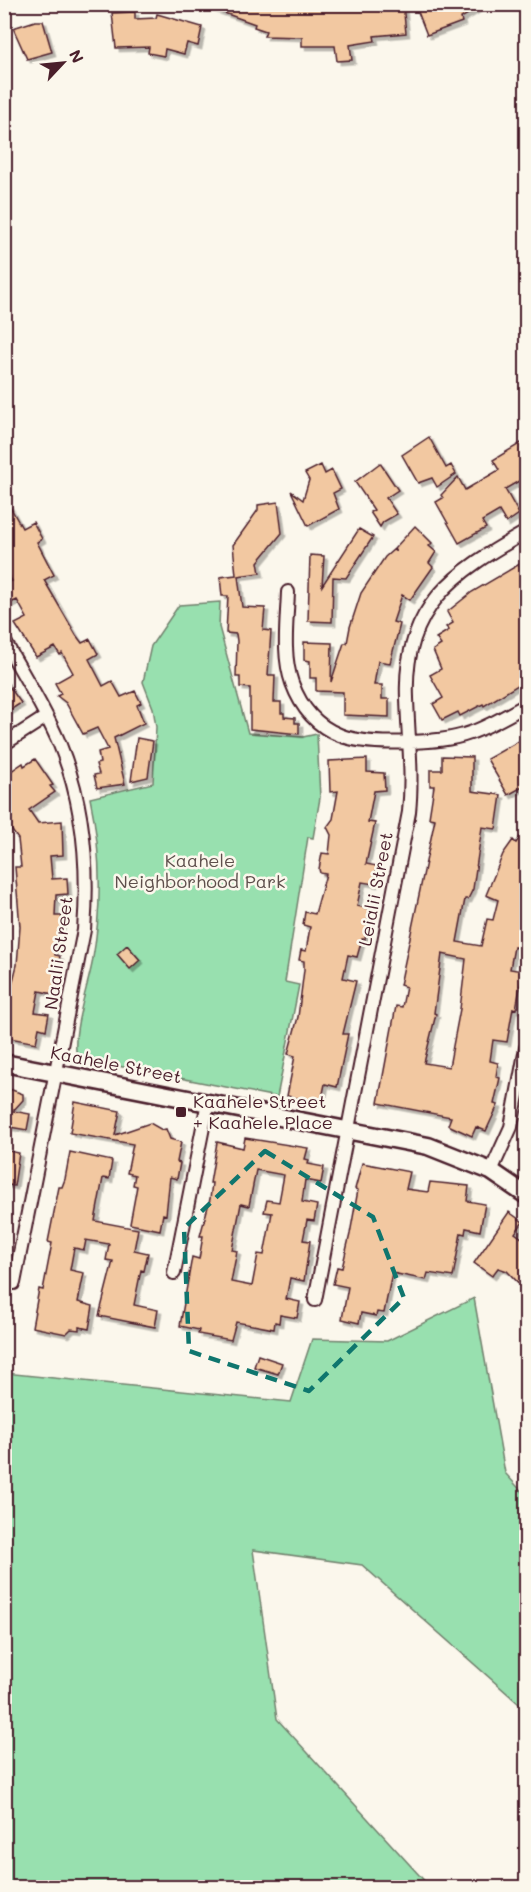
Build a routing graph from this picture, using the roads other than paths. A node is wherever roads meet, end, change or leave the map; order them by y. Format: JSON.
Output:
{"nodes":[{"id":1,"x":526,"y":532,"type":"edge"},
{"id":2,"x":288,"y":592,"type":"dead end"},
{"id":3,"x":4,"y":640,"type":"edge"},
{"id":4,"x":526,"y":705,"type":"edge"},
{"id":5,"x":46,"y":717,"type":"junction"},
{"id":6,"x":409,"y":742,"type":"junction"},
{"id":7,"x":4,"y":744,"type":"edge"},
{"id":8,"x":526,"y":1048,"type":"edge"},
{"id":9,"x":4,"y":1063,"type":"edge"},
{"id":10,"x":56,"y":1073,"type":"junction"},
{"id":11,"x":208,"y":1102,"type":"junction"},
{"id":12,"x":348,"y":1129,"type":"junction"},
{"id":13,"x":491,"y":1171,"type":"junction"},
{"id":14,"x":526,"y":1196,"type":"edge"},
{"id":15,"x":174,"y":1273,"type":"dead end"},
{"id":16,"x":14,"y":1283,"type":"dead end"},
{"id":17,"x":315,"y":1300,"type":"dead end"}],
"edges":[{"from":1,"to":6,"type":"street","name":"Leialii Street"},
{"from":2,"to":6,"type":"street"},
{"from":3,"to":5,"type":"street","name":"Naalii Street"},
{"from":4,"to":6,"type":"street"},
{"from":5,"to":7,"type":"street"},
{"from":5,"to":10,"type":"street","name":"Naalii Street"},
{"from":6,"to":12,"type":"street","name":"Leialii Street"},
{"from":8,"to":13,"type":"street"},
{"from":9,"to":10,"type":"street","name":"Kaahele Street"},
{"from":10,"to":11,"type":"street","name":"Kaahele Street"},
{"from":10,"to":16,"type":"street","name":"Naalii Street"},
{"from":11,"to":12,"type":"street","name":"Kaahele Street"},
{"from":11,"to":15,"type":"street"},
{"from":12,"to":13,"type":"street","name":"Kaahele Street"},
{"from":12,"to":17,"type":"street","name":"Leialii Street"},
{"from":13,"to":14,"type":"street","name":"Kaahele Street"}]}
